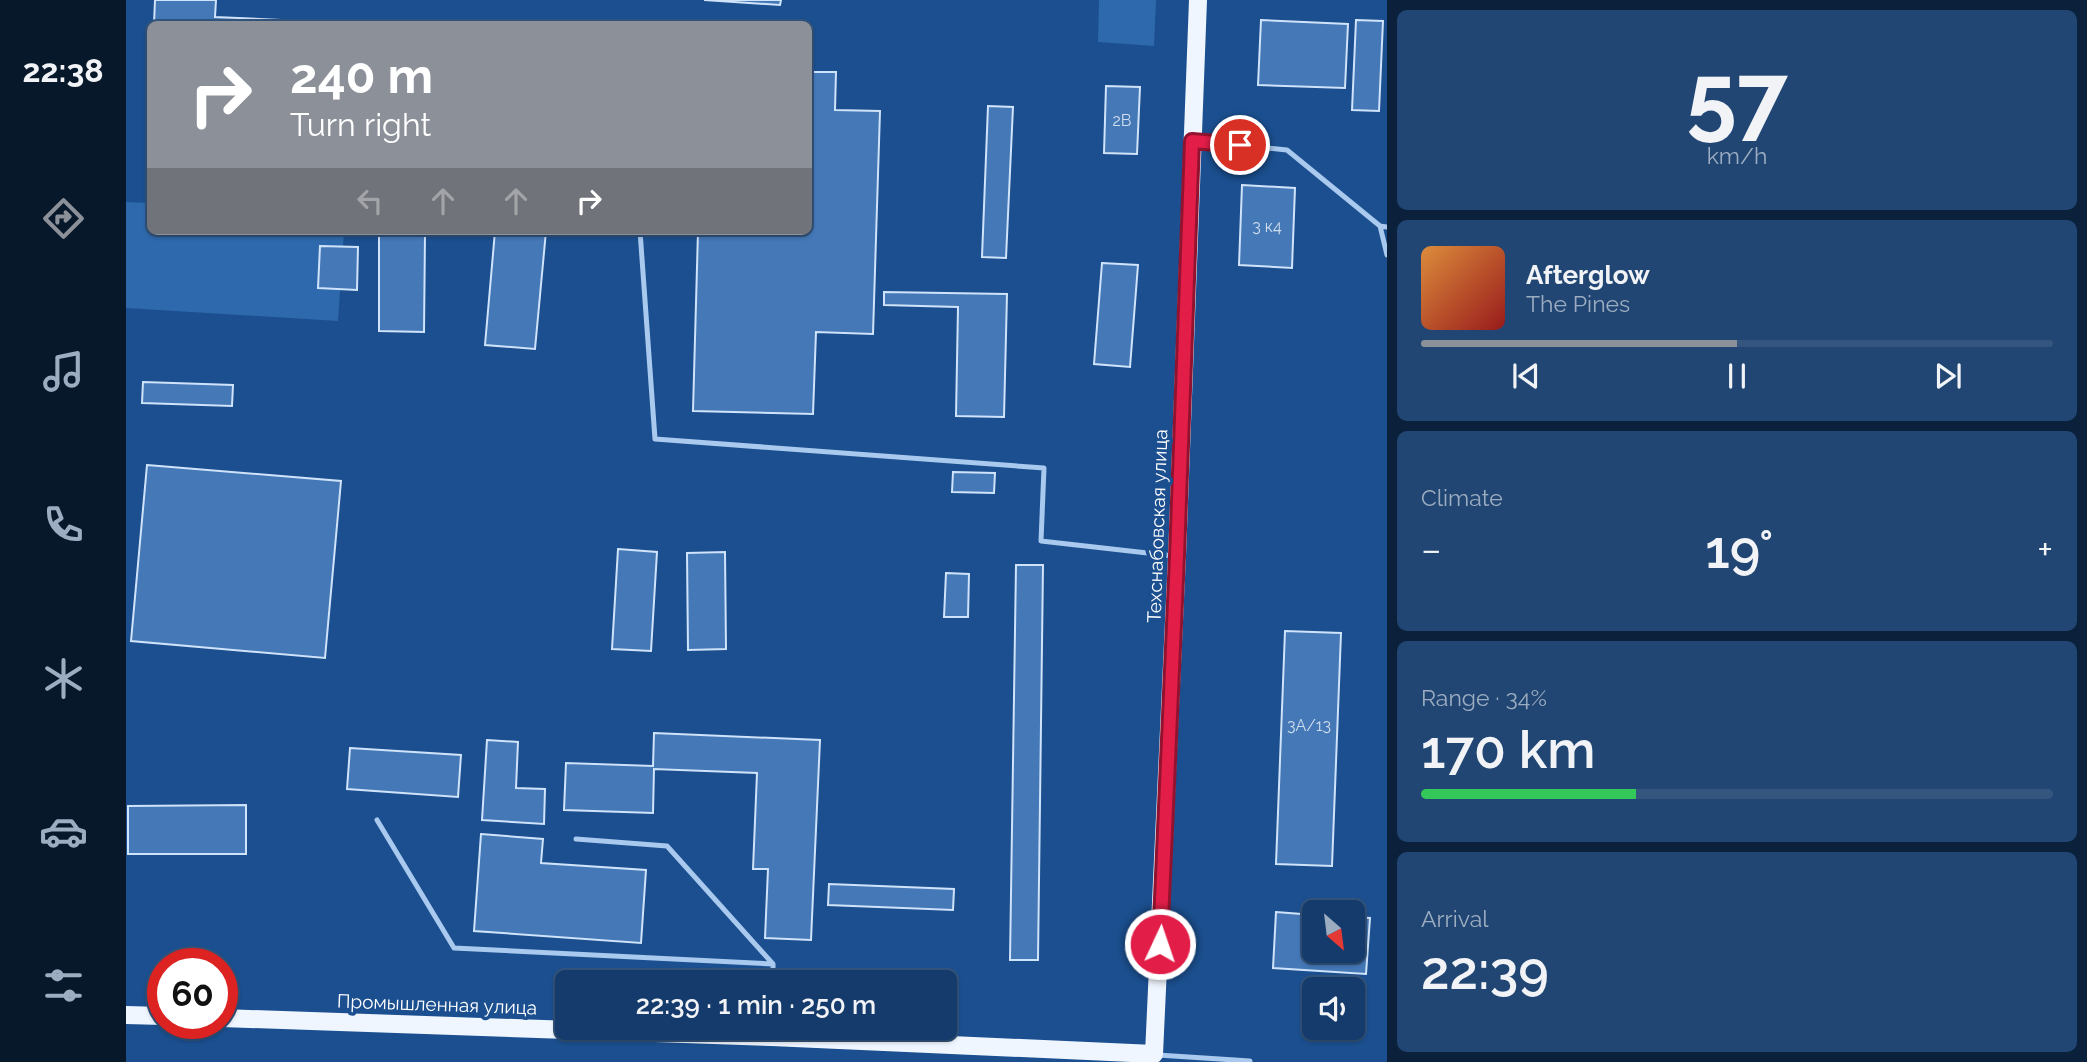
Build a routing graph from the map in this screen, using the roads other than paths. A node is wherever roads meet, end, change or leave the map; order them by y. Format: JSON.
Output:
{"nodes":[{"id":1,"x":1196,"y":0,"type":"edge"},
{"id":2,"x":1192,"y":141,"type":"junction"},
{"id":3,"x":1380,"y":226,"type":"junction"},
{"id":4,"x":1387,"y":227,"type":"edge"},
{"id":5,"x":640,"y":235,"type":"edge"},
{"id":6,"x":1387,"y":255,"type":"edge"},
{"id":7,"x":1177,"y":556,"type":"junction"},
{"id":8,"x":377,"y":820,"type":"dead end"},
{"id":9,"x":576,"y":839,"type":"dead end"},
{"id":10,"x":773,"y":964,"type":"junction"},
{"id":11,"x":773,"y":970,"type":"edge"},
{"id":12,"x":126,"y":1014,"type":"edge"},
{"id":13,"x":147,"y":1015,"type":"edge"},
{"id":14,"x":238,"y":1018,"type":"edge"},
{"id":15,"x":555,"y":1026,"type":"edge"},
{"id":16,"x":911,"y":1040,"type":"edge"},
{"id":17,"x":1154,"y":1054,"type":"junction"},
{"id":18,"x":1250,"y":1061,"type":"edge"}],
"edges":[{"from":1,"to":2,"type":"main road","name":"Техснабовская улица"},
{"from":2,"to":3,"type":"lane"},
{"from":2,"to":7,"type":"main road","name":"Техснабовская улица"},
{"from":3,"to":4,"type":"lane"},
{"from":3,"to":6,"type":"lane"},
{"from":5,"to":7,"type":"lane"},
{"from":7,"to":17,"type":"main road","name":"Техснабовская улица"},
{"from":8,"to":10,"type":"lane"},
{"from":9,"to":10,"type":"lane"},
{"from":10,"to":11,"type":"lane"},
{"from":12,"to":13,"type":"main road"},
{"from":14,"to":15,"type":"main road","name":"Промышленная улица"},
{"from":16,"to":17,"type":"main road","name":"Промышленная улица"},
{"from":17,"to":18,"type":"lane"}]}
